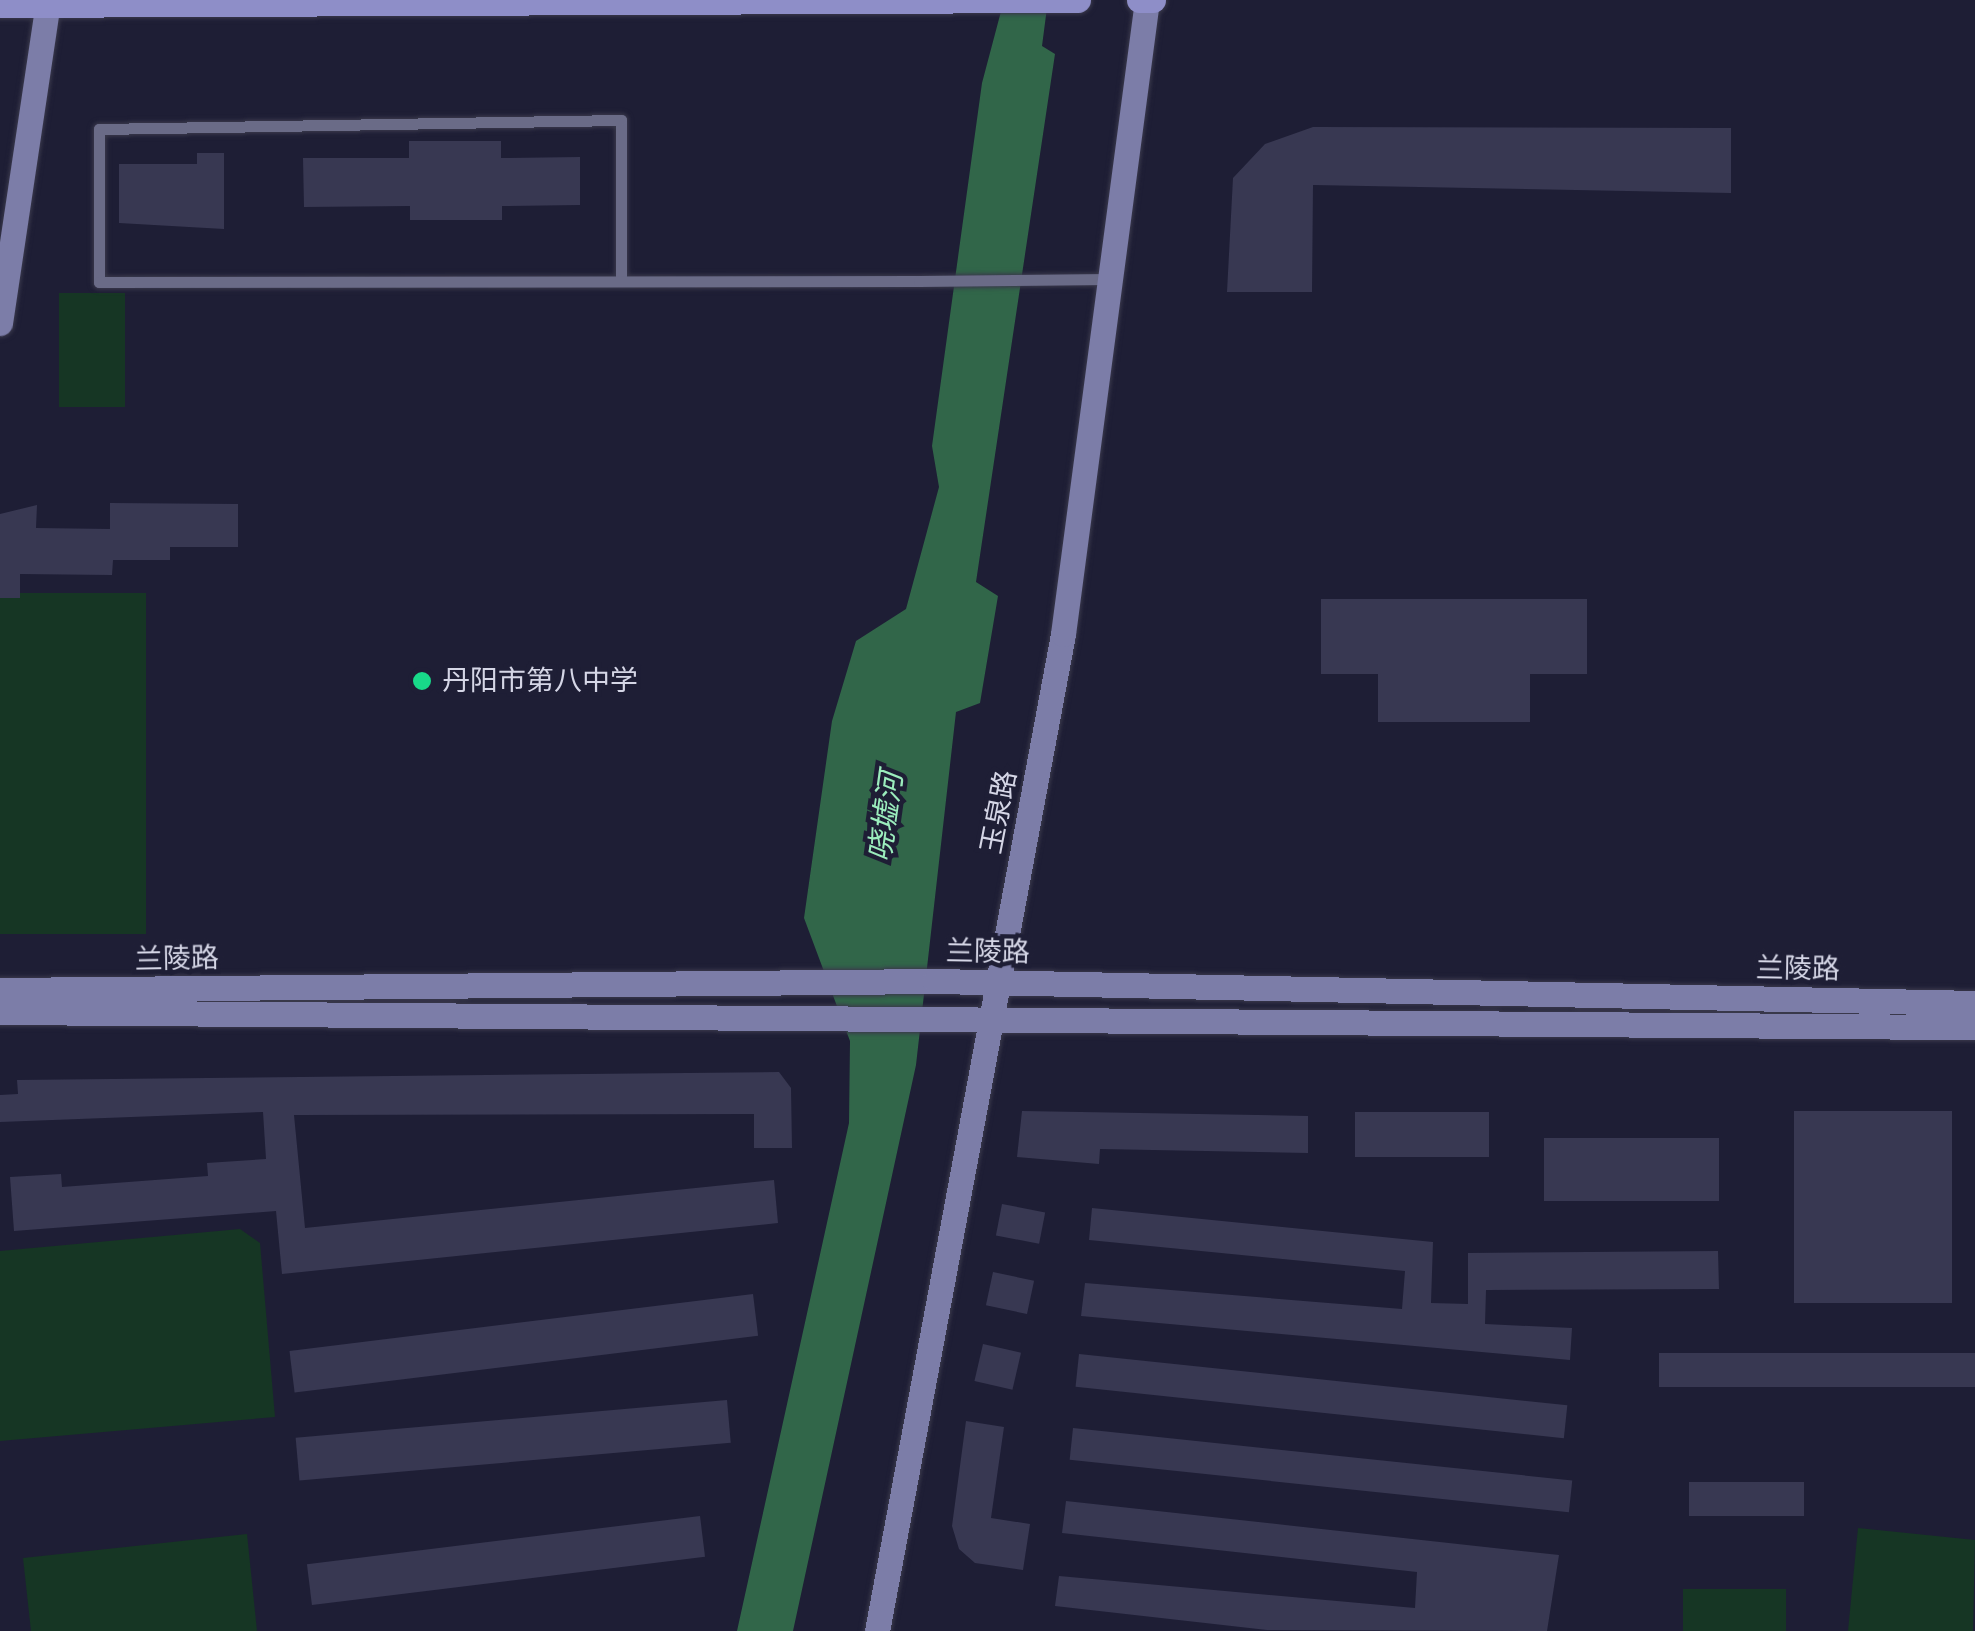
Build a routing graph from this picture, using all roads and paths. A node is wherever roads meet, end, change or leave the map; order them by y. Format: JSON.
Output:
{"nodes":[{"id":1,"x":1078,"y":0,"type":"edge"},
{"id":2,"x":1139,"y":0,"type":"edge"},
{"id":3,"x":1150,"y":0,"type":"edge"},
{"id":4,"x":48,"y":2,"type":"edge"},
{"id":5,"x":0,"y":5,"type":"edge"},
{"id":6,"x":1108,"y":279,"type":"junction"},
{"id":7,"x":621,"y":280,"type":"junction"},
{"id":8,"x":0,"y":323,"type":"edge"},
{"id":9,"x":997,"y":982,"type":"junction"},
{"id":10,"x":0,"y":990,"type":"edge"},
{"id":11,"x":1975,"y":1003,"type":"edge"},
{"id":12,"x":0,"y":1012,"type":"edge"},
{"id":13,"x":991,"y":1014,"type":"junction"},
{"id":14,"x":1975,"y":1027,"type":"edge"},
{"id":15,"x":878,"y":1631,"type":"edge"}],
"edges":[{"from":1,"to":4,"type":"main road"},
{"from":2,"to":3,"type":"main road"},
{"from":3,"to":6,"type":"street","name":"玉泉路"},
{"from":4,"to":5,"type":"main road"},
{"from":4,"to":8,"type":"street"},
{"from":6,"to":7,"type":"lane"},
{"from":6,"to":9,"type":"street","name":"玉泉路"},
{"from":7,"to":7,"type":"lane"},
{"from":9,"to":10,"type":"street","name":"兰陵路"},
{"from":9,"to":11,"type":"street","name":"兰陵路"},
{"from":9,"to":13,"type":"street","name":"玉泉路"},
{"from":12,"to":13,"type":"street","name":"兰陵路"},
{"from":13,"to":14,"type":"street","name":"兰陵路"},
{"from":13,"to":15,"type":"street","name":"玉泉路"}]}
